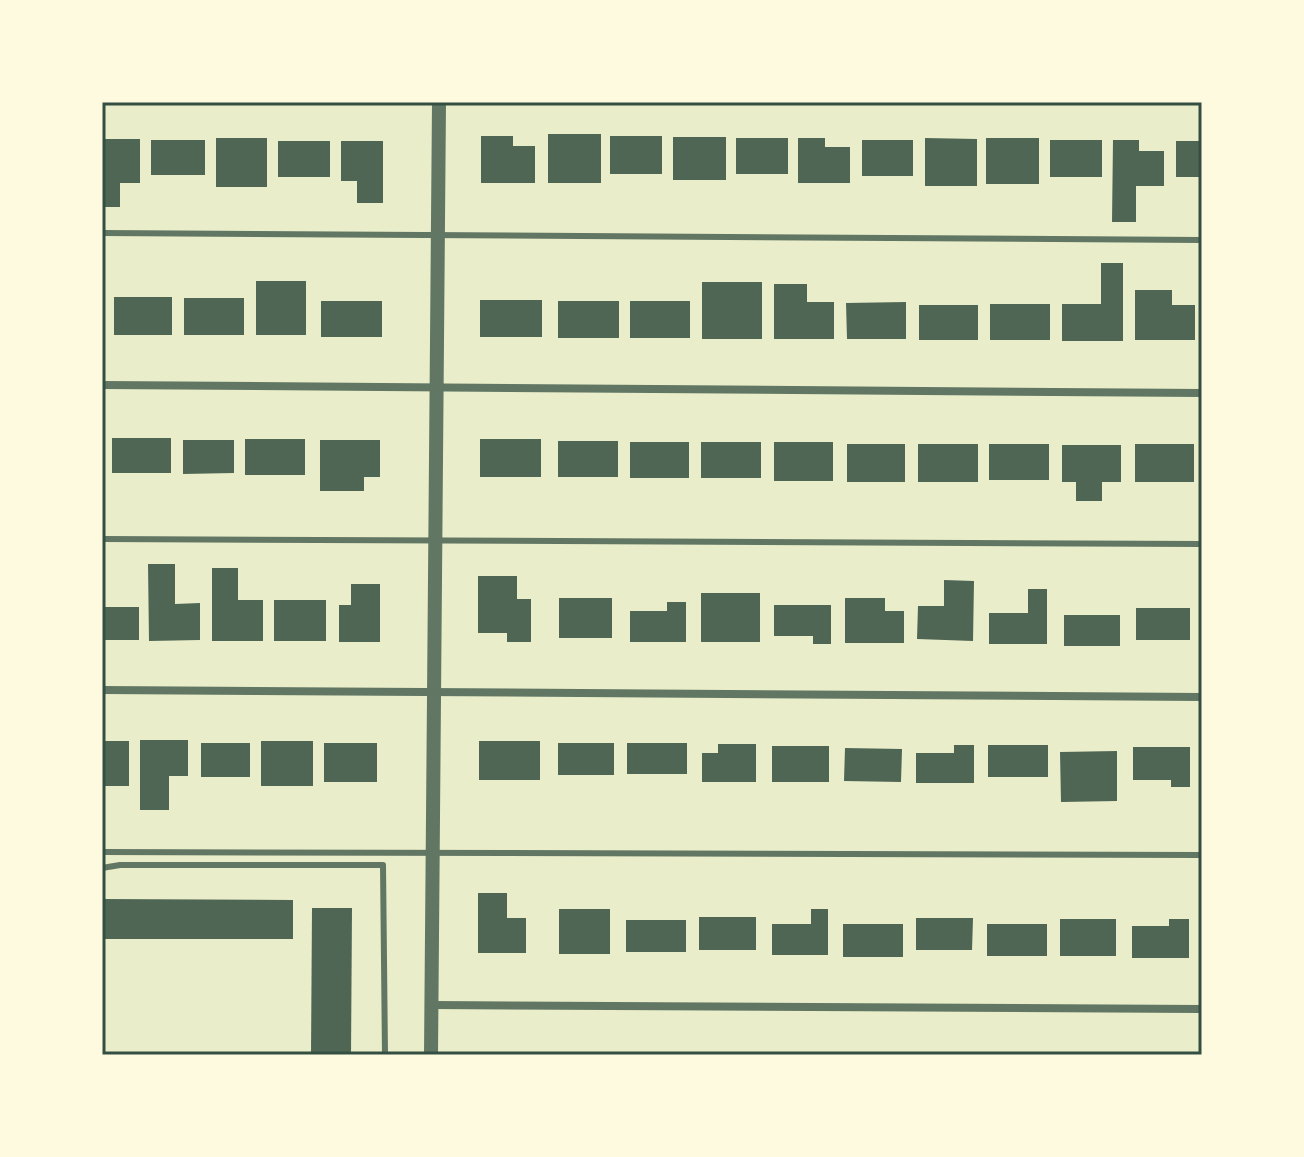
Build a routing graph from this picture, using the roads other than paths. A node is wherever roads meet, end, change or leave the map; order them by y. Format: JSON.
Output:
{"nodes":[{"id":1,"x":439,"y":102,"type":"edge"},
{"id":2,"x":102,"y":233,"type":"edge"},
{"id":3,"x":437,"y":235,"type":"junction"},
{"id":4,"x":1202,"y":240,"type":"edge"},
{"id":5,"x":102,"y":385,"type":"edge"},
{"id":6,"x":436,"y":388,"type":"junction"},
{"id":7,"x":1202,"y":393,"type":"edge"},
{"id":8,"x":102,"y":539,"type":"edge"},
{"id":9,"x":436,"y":540,"type":"junction"},
{"id":10,"x":1202,"y":544,"type":"edge"},
{"id":11,"x":102,"y":690,"type":"edge"},
{"id":12,"x":435,"y":692,"type":"junction"},
{"id":13,"x":1202,"y":697,"type":"edge"},
{"id":14,"x":102,"y":852,"type":"edge"},
{"id":15,"x":433,"y":853,"type":"junction"},
{"id":16,"x":1202,"y":855,"type":"edge"},
{"id":17,"x":102,"y":868,"type":"edge"},
{"id":18,"x":431,"y":1005,"type":"junction"},
{"id":19,"x":1202,"y":1009,"type":"edge"},
{"id":20,"x":385,"y":1055,"type":"edge"},
{"id":21,"x":431,"y":1055,"type":"edge"}],
"edges":[{"from":1,"to":3,"type":"street"},
{"from":2,"to":3,"type":"lane"},
{"from":3,"to":4,"type":"lane"},
{"from":3,"to":6,"type":"street"},
{"from":5,"to":6,"type":"street"},
{"from":6,"to":7,"type":"street"},
{"from":6,"to":9,"type":"street"},
{"from":8,"to":9,"type":"lane"},
{"from":9,"to":10,"type":"lane"},
{"from":9,"to":12,"type":"street"},
{"from":11,"to":12,"type":"street"},
{"from":12,"to":13,"type":"street"},
{"from":12,"to":15,"type":"street"},
{"from":14,"to":15,"type":"lane"},
{"from":15,"to":16,"type":"lane"},
{"from":15,"to":18,"type":"street"},
{"from":17,"to":20,"type":"lane"},
{"from":18,"to":19,"type":"street"},
{"from":18,"to":21,"type":"street"}]}
